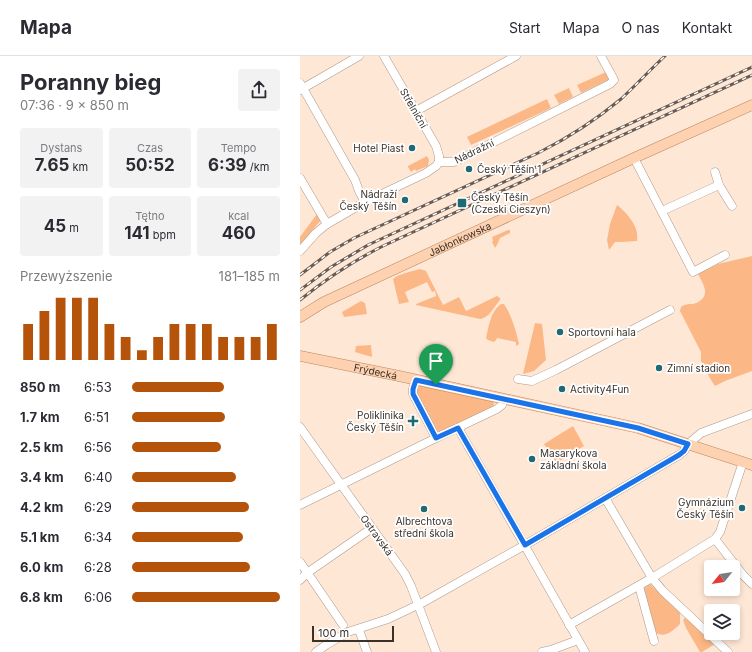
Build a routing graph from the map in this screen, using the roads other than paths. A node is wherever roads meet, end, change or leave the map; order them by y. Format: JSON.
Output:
{"nodes":[{"id":1,"x":359,"y":56,"type":"edge"},
{"id":2,"x":384,"y":56,"type":"edge"},
{"id":3,"x":516,"y":56,"type":"edge"},
{"id":4,"x":601,"y":56,"type":"edge"},
{"id":5,"x":301,"y":87,"type":"edge"},
{"id":6,"x":752,"y":105,"type":"edge"},
{"id":7,"x":416,"y":111,"type":"junction"},
{"id":8,"x":634,"y":158,"type":"junction"},
{"id":9,"x":439,"y":162,"type":"junction"},
{"id":10,"x":715,"y":172,"type":"dead end"},
{"id":11,"x":300,"y":178,"type":"edge"},
{"id":12,"x":719,"y":185,"type":"junction"},
{"id":13,"x":365,"y":202,"type":"junction"},
{"id":14,"x":732,"y":206,"type":"dead end"},
{"id":15,"x":662,"y":211,"type":"junction"},
{"id":16,"x":327,"y":224,"type":"junction"},
{"id":17,"x":300,"y":251,"type":"edge"},
{"id":18,"x":725,"y":255,"type":"dead end"},
{"id":19,"x":670,"y":310,"type":"dead end"},
{"id":20,"x":300,"y":317,"type":"edge"},
{"id":21,"x":300,"y":356,"type":"edge"},
{"id":22,"x":518,"y":379,"type":"dead end"},
{"id":23,"x":416,"y":380,"type":"junction"},
{"id":24,"x":503,"y":399,"type":"junction"},
{"id":25,"x":752,"y":414,"type":"edge"},
{"id":26,"x":300,"y":428,"type":"edge"},
{"id":27,"x":458,"y":428,"type":"junction"},
{"id":28,"x":436,"y":438,"type":"junction"},
{"id":29,"x":688,"y":444,"type":"junction"},
{"id":30,"x":748,"y":464,"type":"edge"},
{"id":31,"x":344,"y":483,"type":"junction"},
{"id":32,"x":605,"y":498,"type":"junction"},
{"id":33,"x":300,"y":505,"type":"edge"},
{"id":34,"x":372,"y":528,"type":"junction"},
{"id":35,"x":715,"y":540,"type":"junction"},
{"id":36,"x":525,"y":545,"type":"junction"},
{"id":37,"x":300,"y":562,"type":"edge"},
{"id":38,"x":307,"y":573,"type":"junction"},
{"id":39,"x":652,"y":578,"type":"junction"},
{"id":40,"x":300,"y":580,"type":"edge"},
{"id":41,"x":752,"y":584,"type":"edge"},
{"id":42,"x":639,"y":586,"type":"junction"},
{"id":43,"x":418,"y":606,"type":"junction"},
{"id":44,"x":343,"y":625,"type":"dead end"},
{"id":45,"x":569,"y":625,"type":"junction"},
{"id":46,"x":358,"y":630,"type":"junction"},
{"id":47,"x":578,"y":640,"type":"junction"},
{"id":48,"x":654,"y":641,"type":"dead end"},
{"id":49,"x":316,"y":652,"type":"edge"},
{"id":50,"x":367,"y":652,"type":"edge"},
{"id":51,"x":436,"y":652,"type":"edge"},
{"id":52,"x":542,"y":652,"type":"edge"},
{"id":53,"x":585,"y":652,"type":"edge"},
{"id":54,"x":728,"y":652,"type":"edge"}],
"edges":[{"from":1,"to":5,"type":"street"},
{"from":2,"to":7,"type":"street","name":"Střelniční"},
{"from":3,"to":7,"type":"street"},
{"from":4,"to":9,"type":"street","name":"Nádražní"},
{"from":5,"to":13,"type":"street"},
{"from":6,"to":8,"type":"main road","name":"Jabłonkowska"},
{"from":7,"to":9,"type":"street","name":"Střelniční"},
{"from":8,"to":15,"type":"street"},
{"from":8,"to":20,"type":"main road","name":"Jabłonkowska"},
{"from":9,"to":13,"type":"street"},
{"from":10,"to":12,"type":"street"},
{"from":11,"to":16,"type":"street"},
{"from":12,"to":14,"type":"street"},
{"from":12,"to":15,"type":"street"},
{"from":13,"to":16,"type":"street"},
{"from":15,"to":18,"type":"street"},
{"from":16,"to":17,"type":"street"},
{"from":19,"to":22,"type":"street"},
{"from":21,"to":23,"type":"main road","name":"Frýdecká"},
{"from":23,"to":24,"type":"main road","name":"Frýdecká"},
{"from":23,"to":28,"type":"street"},
{"from":24,"to":27,"type":"street"},
{"from":24,"to":29,"type":"main road","name":"Frýdecká"},
{"from":25,"to":29,"type":"street"},
{"from":26,"to":31,"type":"street","name":"Ostravská"},
{"from":27,"to":28,"type":"street"},
{"from":27,"to":36,"type":"street"},
{"from":28,"to":31,"type":"street"},
{"from":29,"to":30,"type":"main road","name":"Frýdecká"},
{"from":29,"to":32,"type":"street"},
{"from":30,"to":35,"type":"street"},
{"from":31,"to":33,"type":"street"},
{"from":31,"to":34,"type":"street","name":"Ostravská"},
{"from":32,"to":36,"type":"street"},
{"from":32,"to":39,"type":"street"},
{"from":34,"to":38,"type":"street"},
{"from":34,"to":43,"type":"street","name":"Ostravská"},
{"from":35,"to":39,"type":"street"},
{"from":35,"to":41,"type":"street"},
{"from":36,"to":43,"type":"street"},
{"from":36,"to":45,"type":"street"},
{"from":37,"to":38,"type":"street"},
{"from":38,"to":40,"type":"street"},
{"from":38,"to":44,"type":"street"},
{"from":39,"to":42,"type":"street"},
{"from":39,"to":54,"type":"street"},
{"from":42,"to":45,"type":"street"},
{"from":42,"to":48,"type":"street"},
{"from":43,"to":46,"type":"street"},
{"from":43,"to":51,"type":"street","name":"Ostravská"},
{"from":45,"to":47,"type":"street"},
{"from":46,"to":49,"type":"street"},
{"from":46,"to":50,"type":"street"},
{"from":47,"to":52,"type":"street"},
{"from":47,"to":53,"type":"street"}]}
